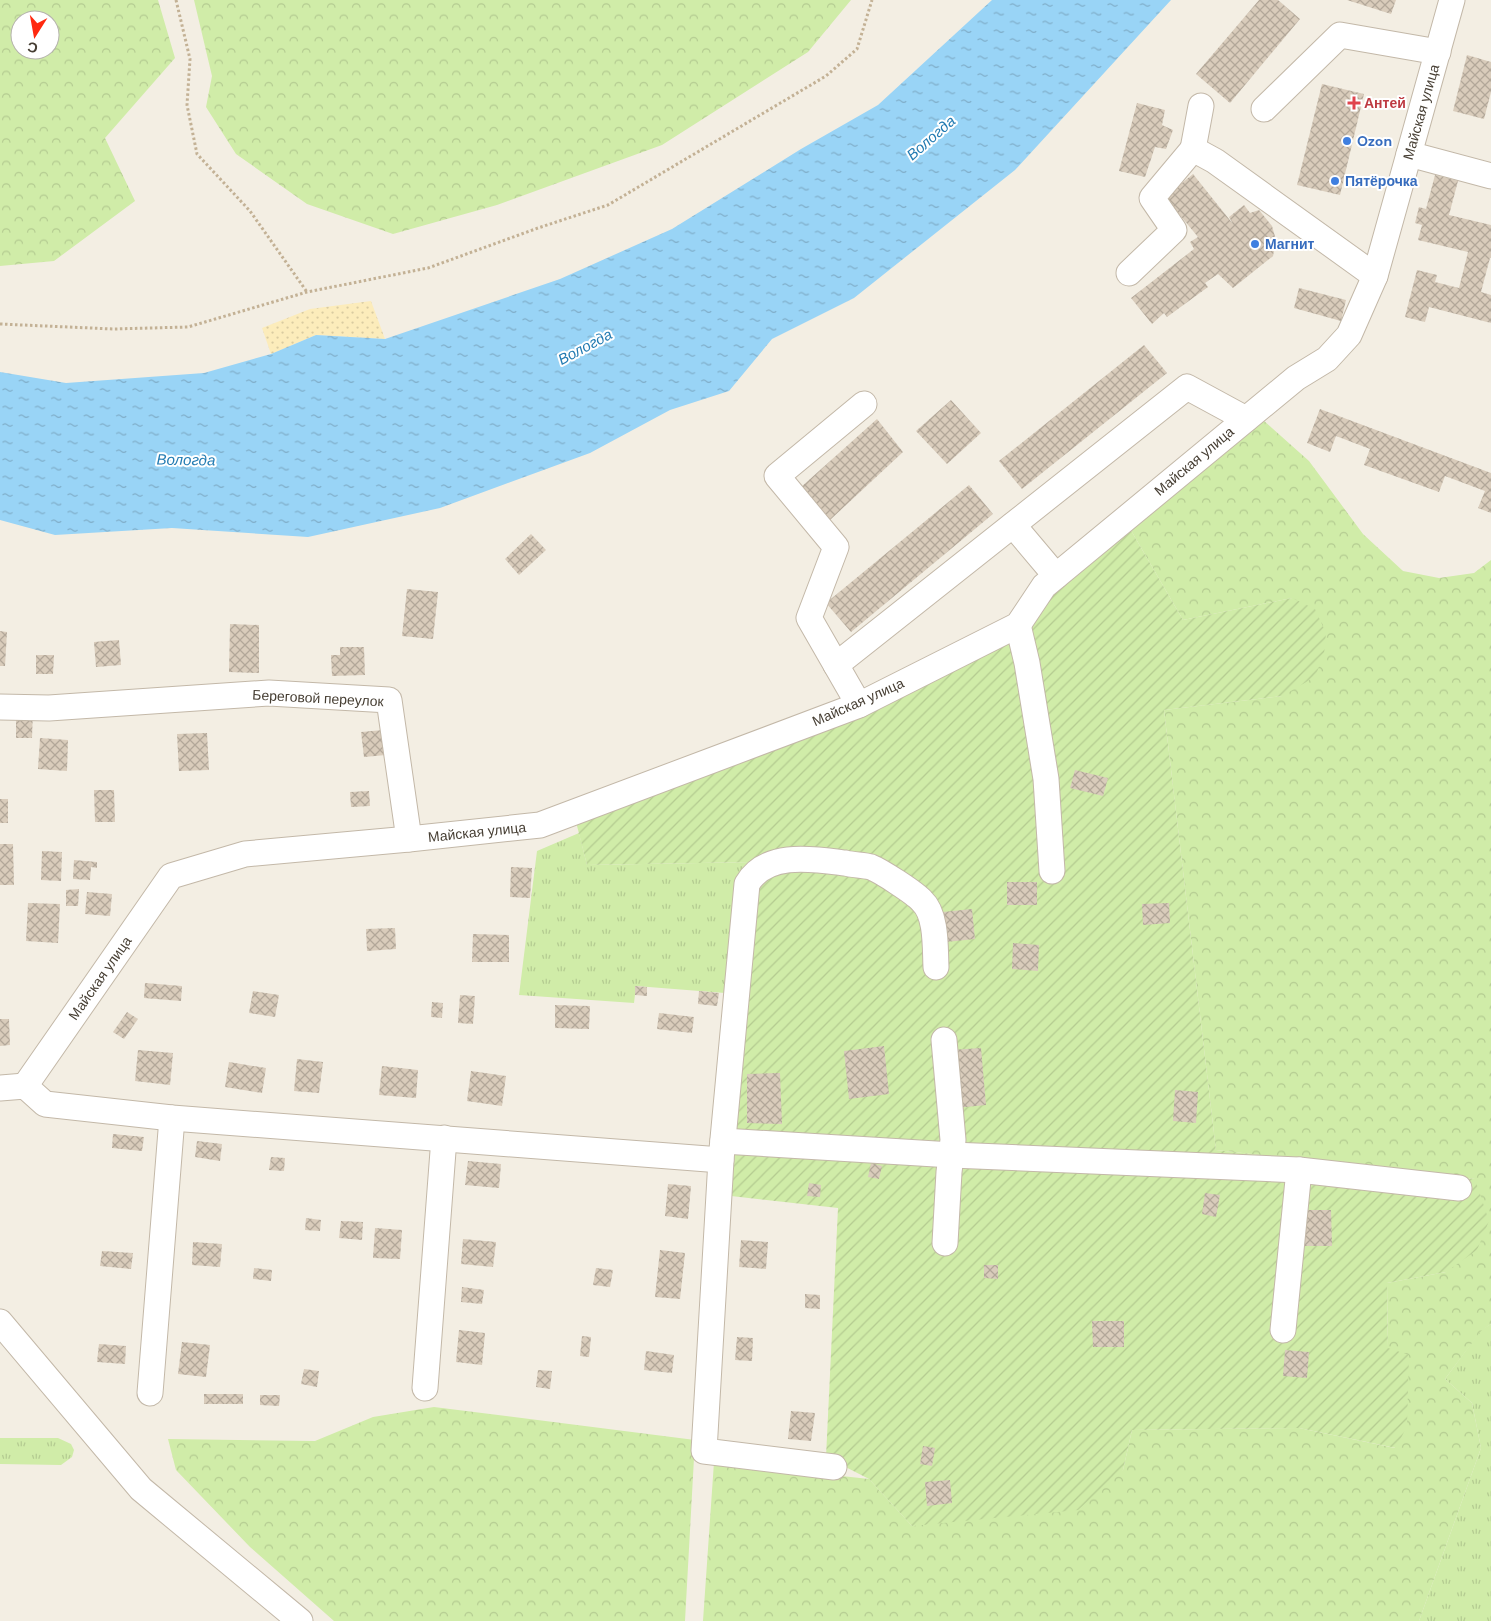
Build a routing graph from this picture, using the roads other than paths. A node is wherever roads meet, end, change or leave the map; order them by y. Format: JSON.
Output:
{"nodes":[{"id":1,"x":1452,"y":0,"type":"edge"},
{"id":2,"x":1438,"y":52,"type":"junction"},
{"id":3,"x":1201,"y":106,"type":"dead end"},
{"id":4,"x":1264,"y":110,"type":"dead end"},
{"id":5,"x":1193,"y":149,"type":"junction"},
{"id":6,"x":1409,"y":154,"type":"junction"},
{"id":7,"x":1491,"y":176,"type":"edge"},
{"id":8,"x":1129,"y":273,"type":"dead end"},
{"id":9,"x":1376,"y":276,"type":"junction"},
{"id":10,"x":864,"y":404,"type":"dead end"},
{"id":11,"x":1246,"y":419,"type":"junction"},
{"id":12,"x":1013,"y":525,"type":"junction"},
{"id":13,"x":1056,"y":576,"type":"junction"},
{"id":14,"x":1018,"y":626,"type":"junction"},
{"id":15,"x":836,"y":665,"type":"junction"},
{"id":16,"x":859,"y":705,"type":"junction"},
{"id":17,"x":0,"y":707,"type":"edge"},
{"id":18,"x":409,"y":839,"type":"junction"},
{"id":19,"x":1052,"y":870,"type":"dead end"},
{"id":20,"x":936,"y":967,"type":"dead end"},
{"id":21,"x":944,"y":1040,"type":"dead end"},
{"id":22,"x":25,"y":1086,"type":"junction"},
{"id":23,"x":0,"y":1088,"type":"edge"},
{"id":24,"x":172,"y":1118,"type":"junction"},
{"id":25,"x":444,"y":1138,"type":"junction"},
{"id":26,"x":722,"y":1150,"type":"junction"},
{"id":27,"x":952,"y":1155,"type":"junction"},
{"id":28,"x":1299,"y":1170,"type":"junction"},
{"id":29,"x":1459,"y":1188,"type":"dead end"},
{"id":30,"x":945,"y":1243,"type":"dead end"},
{"id":31,"x":0,"y":1322,"type":"edge"},
{"id":32,"x":1283,"y":1330,"type":"dead end"},
{"id":33,"x":425,"y":1388,"type":"dead end"},
{"id":34,"x":150,"y":1393,"type":"dead end"},
{"id":35,"x":834,"y":1467,"type":"dead end"},
{"id":36,"x":300,"y":1621,"type":"edge"}],
"edges":[{"from":1,"to":2,"type":"street","name":"Майская улица"},
{"from":2,"to":4,"type":"street"},
{"from":2,"to":6,"type":"street","name":"Майская улица"},
{"from":3,"to":5,"type":"street"},
{"from":5,"to":8,"type":"street"},
{"from":5,"to":9,"type":"street"},
{"from":6,"to":7,"type":"street"},
{"from":6,"to":9,"type":"street","name":"Майская улица"},
{"from":9,"to":11,"type":"street","name":"Майская улица"},
{"from":10,"to":15,"type":"street"},
{"from":11,"to":12,"type":"street"},
{"from":11,"to":13,"type":"street","name":"Майская улица"},
{"from":12,"to":13,"type":"street"},
{"from":12,"to":15,"type":"street"},
{"from":13,"to":14,"type":"street","name":"Майская улица"},
{"from":14,"to":16,"type":"street","name":"Майская улица"},
{"from":14,"to":19,"type":"street"},
{"from":15,"to":16,"type":"street"},
{"from":16,"to":18,"type":"street","name":"Майская улица"},
{"from":17,"to":18,"type":"street","name":"Береговой переулок"},
{"from":18,"to":22,"type":"street","name":"Майская улица"},
{"from":20,"to":26,"type":"street"},
{"from":21,"to":27,"type":"street"},
{"from":22,"to":23,"type":"street"},
{"from":22,"to":24,"type":"street"},
{"from":24,"to":25,"type":"street"},
{"from":24,"to":34,"type":"street"},
{"from":25,"to":26,"type":"street"},
{"from":25,"to":33,"type":"street"},
{"from":26,"to":27,"type":"street"},
{"from":26,"to":35,"type":"street"},
{"from":27,"to":28,"type":"street"},
{"from":27,"to":30,"type":"street"},
{"from":28,"to":29,"type":"street"},
{"from":28,"to":32,"type":"street"},
{"from":31,"to":36,"type":"street"}]}
